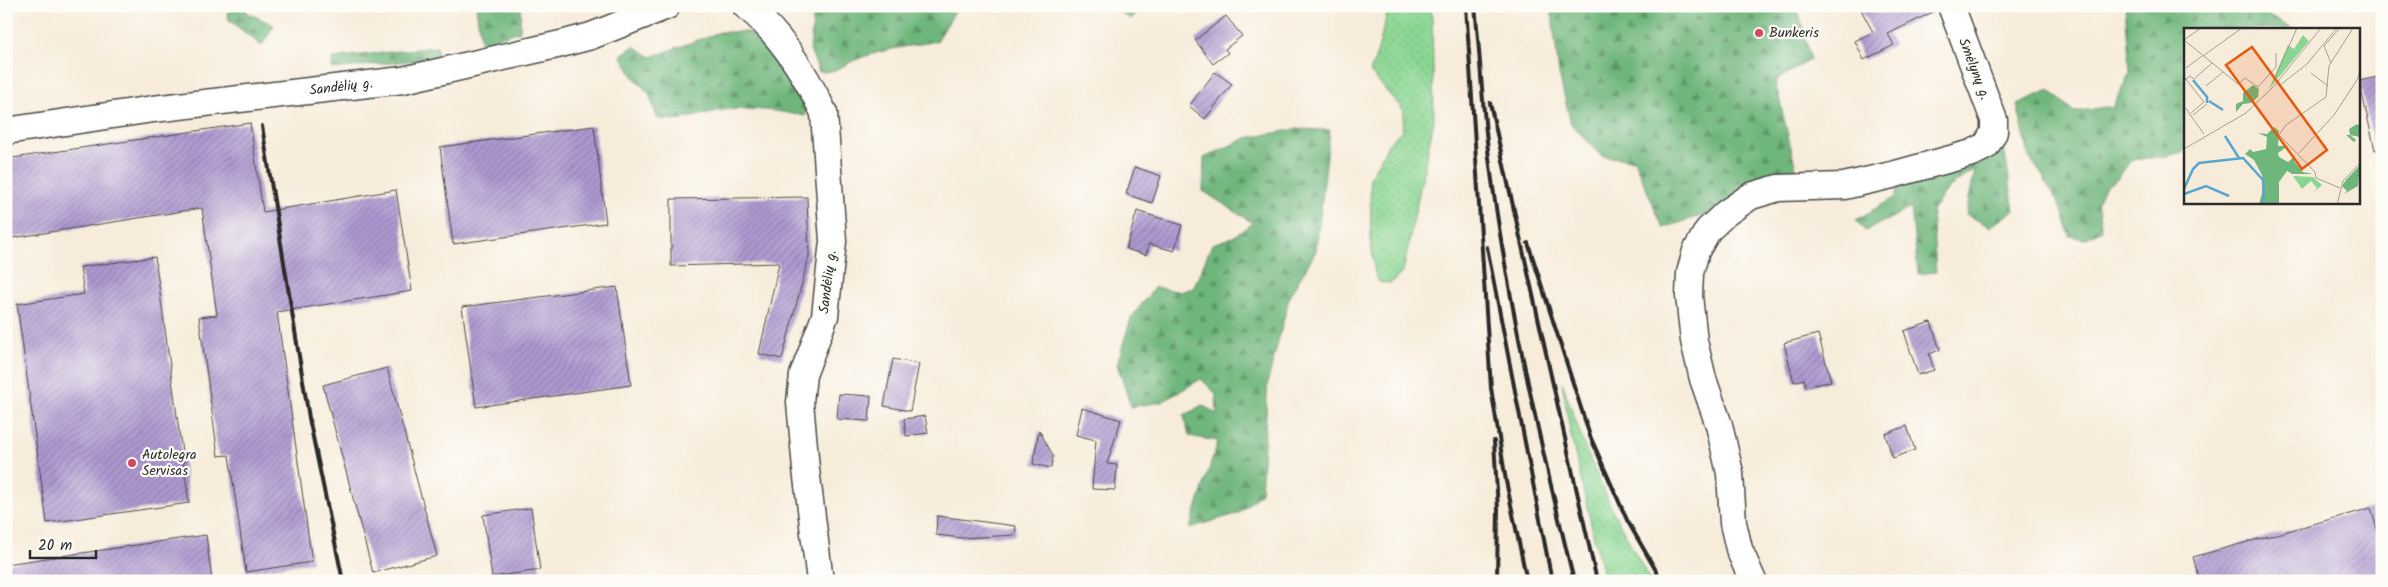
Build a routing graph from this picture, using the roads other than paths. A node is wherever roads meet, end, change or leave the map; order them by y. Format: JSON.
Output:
{"nodes":[{"id":1,"x":667,"y":6,"type":"edge"},
{"id":2,"x":746,"y":6,"type":"edge"},
{"id":3,"x":1951,"y":6,"type":"edge"},
{"id":4,"x":6,"y":131,"type":"edge"},
{"id":5,"x":820,"y":581,"type":"edge"},
{"id":6,"x":1754,"y":581,"type":"edge"}],
"edges":[{"from":1,"to":4,"type":"street","name":"Sandėlių g."},
{"from":2,"to":5,"type":"street","name":"Sandėlių g."},
{"from":3,"to":6,"type":"street","name":"Smėlynų g."}]}
